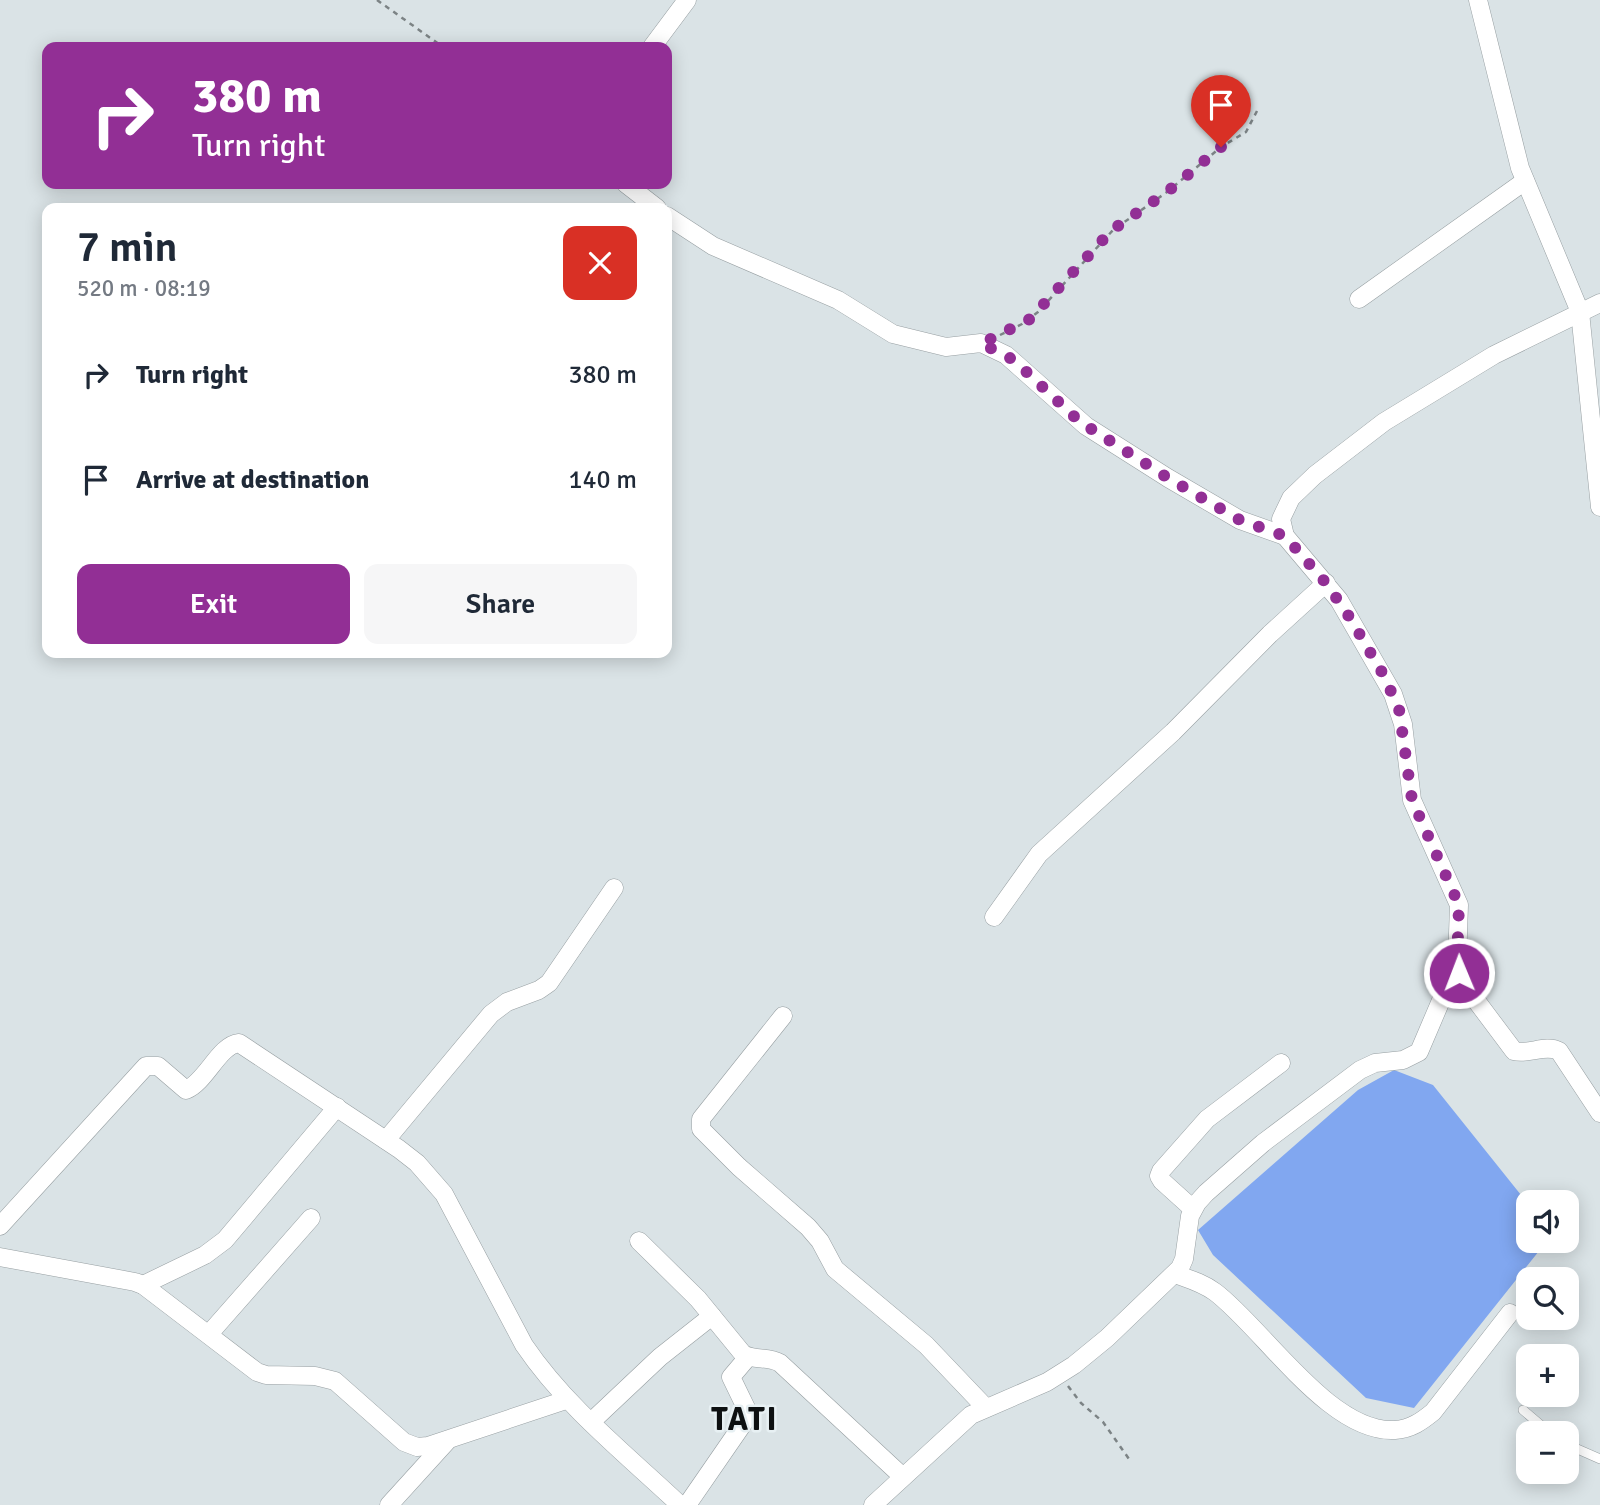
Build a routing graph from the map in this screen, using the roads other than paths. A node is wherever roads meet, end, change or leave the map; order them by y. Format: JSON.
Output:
{"nodes":[{"id":1,"x":687,"y":0,"type":"edge"},
{"id":2,"x":1478,"y":0,"type":"edge"},
{"id":3,"x":656,"y":42,"type":"edge"},
{"id":4,"x":1525,"y":181,"type":"junction"},
{"id":5,"x":632,"y":189,"type":"edge"},
{"id":6,"x":651,"y":203,"type":"edge"},
{"id":7,"x":672,"y":219,"type":"edge"},
{"id":8,"x":1359,"y":299,"type":"dead end"},
{"id":9,"x":1600,"y":303,"type":"edge"},
{"id":10,"x":1580,"y":312,"type":"junction"},
{"id":11,"x":1600,"y":507,"type":"edge"},
{"id":12,"x":1285,"y":536,"type":"junction"},
{"id":13,"x":1326,"y":583,"type":"junction"},
{"id":14,"x":614,"y":888,"type":"dead end"},
{"id":15,"x":995,"y":917,"type":"dead end"},
{"id":16,"x":1457,"y":963,"type":"junction"},
{"id":17,"x":783,"y":1016,"type":"dead end"},
{"id":18,"x":1281,"y":1063,"type":"dead end"},
{"id":19,"x":337,"y":1107,"type":"junction"},
{"id":20,"x":1600,"y":1113,"type":"edge"},
{"id":21,"x":386,"y":1140,"type":"junction"},
{"id":22,"x":1193,"y":1209,"type":"junction"},
{"id":23,"x":311,"y":1218,"type":"dead end"},
{"id":24,"x":0,"y":1226,"type":"edge"},
{"id":25,"x":639,"y":1241,"type":"dead end"},
{"id":26,"x":0,"y":1257,"type":"edge"},
{"id":27,"x":1175,"y":1275,"type":"junction"},
{"id":28,"x":143,"y":1285,"type":"junction"},
{"id":29,"x":1510,"y":1313,"type":"dead end"},
{"id":30,"x":712,"y":1316,"type":"junction"},
{"id":31,"x":209,"y":1334,"type":"junction"},
{"id":32,"x":748,"y":1357,"type":"junction"},
{"id":33,"x":566,"y":1400,"type":"junction"},
{"id":34,"x":986,"y":1408,"type":"junction"},
{"id":35,"x":1522,"y":1410,"type":"dead end"},
{"id":36,"x":1535,"y":1421,"type":"edge"},
{"id":37,"x":591,"y":1422,"type":"junction"},
{"id":38,"x":451,"y":1438,"type":"junction"},
{"id":39,"x":1579,"y":1450,"type":"edge"},
{"id":40,"x":1600,"y":1459,"type":"edge"},
{"id":41,"x":903,"y":1476,"type":"junction"},
{"id":42,"x":389,"y":1505,"type":"edge"},
{"id":43,"x":680,"y":1505,"type":"edge"},
{"id":44,"x":687,"y":1505,"type":"edge"},
{"id":45,"x":873,"y":1505,"type":"edge"}],
"edges":[{"from":1,"to":3,"type":"street"},
{"from":2,"to":4,"type":"street"},
{"from":4,"to":8,"type":"street"},
{"from":4,"to":10,"type":"street"},
{"from":5,"to":6,"type":"street"},
{"from":7,"to":12,"type":"street"},
{"from":9,"to":10,"type":"street"},
{"from":10,"to":11,"type":"street"},
{"from":10,"to":12,"type":"street"},
{"from":12,"to":13,"type":"street"},
{"from":13,"to":15,"type":"street"},
{"from":13,"to":16,"type":"street"},
{"from":14,"to":21,"type":"street"},
{"from":16,"to":20,"type":"street"},
{"from":16,"to":22,"type":"street"},
{"from":17,"to":34,"type":"street"},
{"from":18,"to":22,"type":"street"},
{"from":19,"to":21,"type":"street"},
{"from":19,"to":24,"type":"street"},
{"from":19,"to":28,"type":"street"},
{"from":21,"to":33,"type":"street"},
{"from":22,"to":27,"type":"street"},
{"from":23,"to":31,"type":"street"},
{"from":25,"to":30,"type":"street"},
{"from":26,"to":28,"type":"street"},
{"from":27,"to":29,"type":"street"},
{"from":27,"to":34,"type":"street"},
{"from":28,"to":31,"type":"street"},
{"from":30,"to":32,"type":"street"},
{"from":30,"to":37,"type":"street"},
{"from":31,"to":38,"type":"street"},
{"from":32,"to":41,"type":"street"},
{"from":32,"to":44,"type":"street"},
{"from":33,"to":37,"type":"street"},
{"from":33,"to":38,"type":"street"},
{"from":34,"to":41,"type":"street"},
{"from":35,"to":36,"type":"lane"},
{"from":37,"to":43,"type":"street"},
{"from":38,"to":42,"type":"street"},
{"from":39,"to":40,"type":"lane"},
{"from":41,"to":45,"type":"street"}]}
